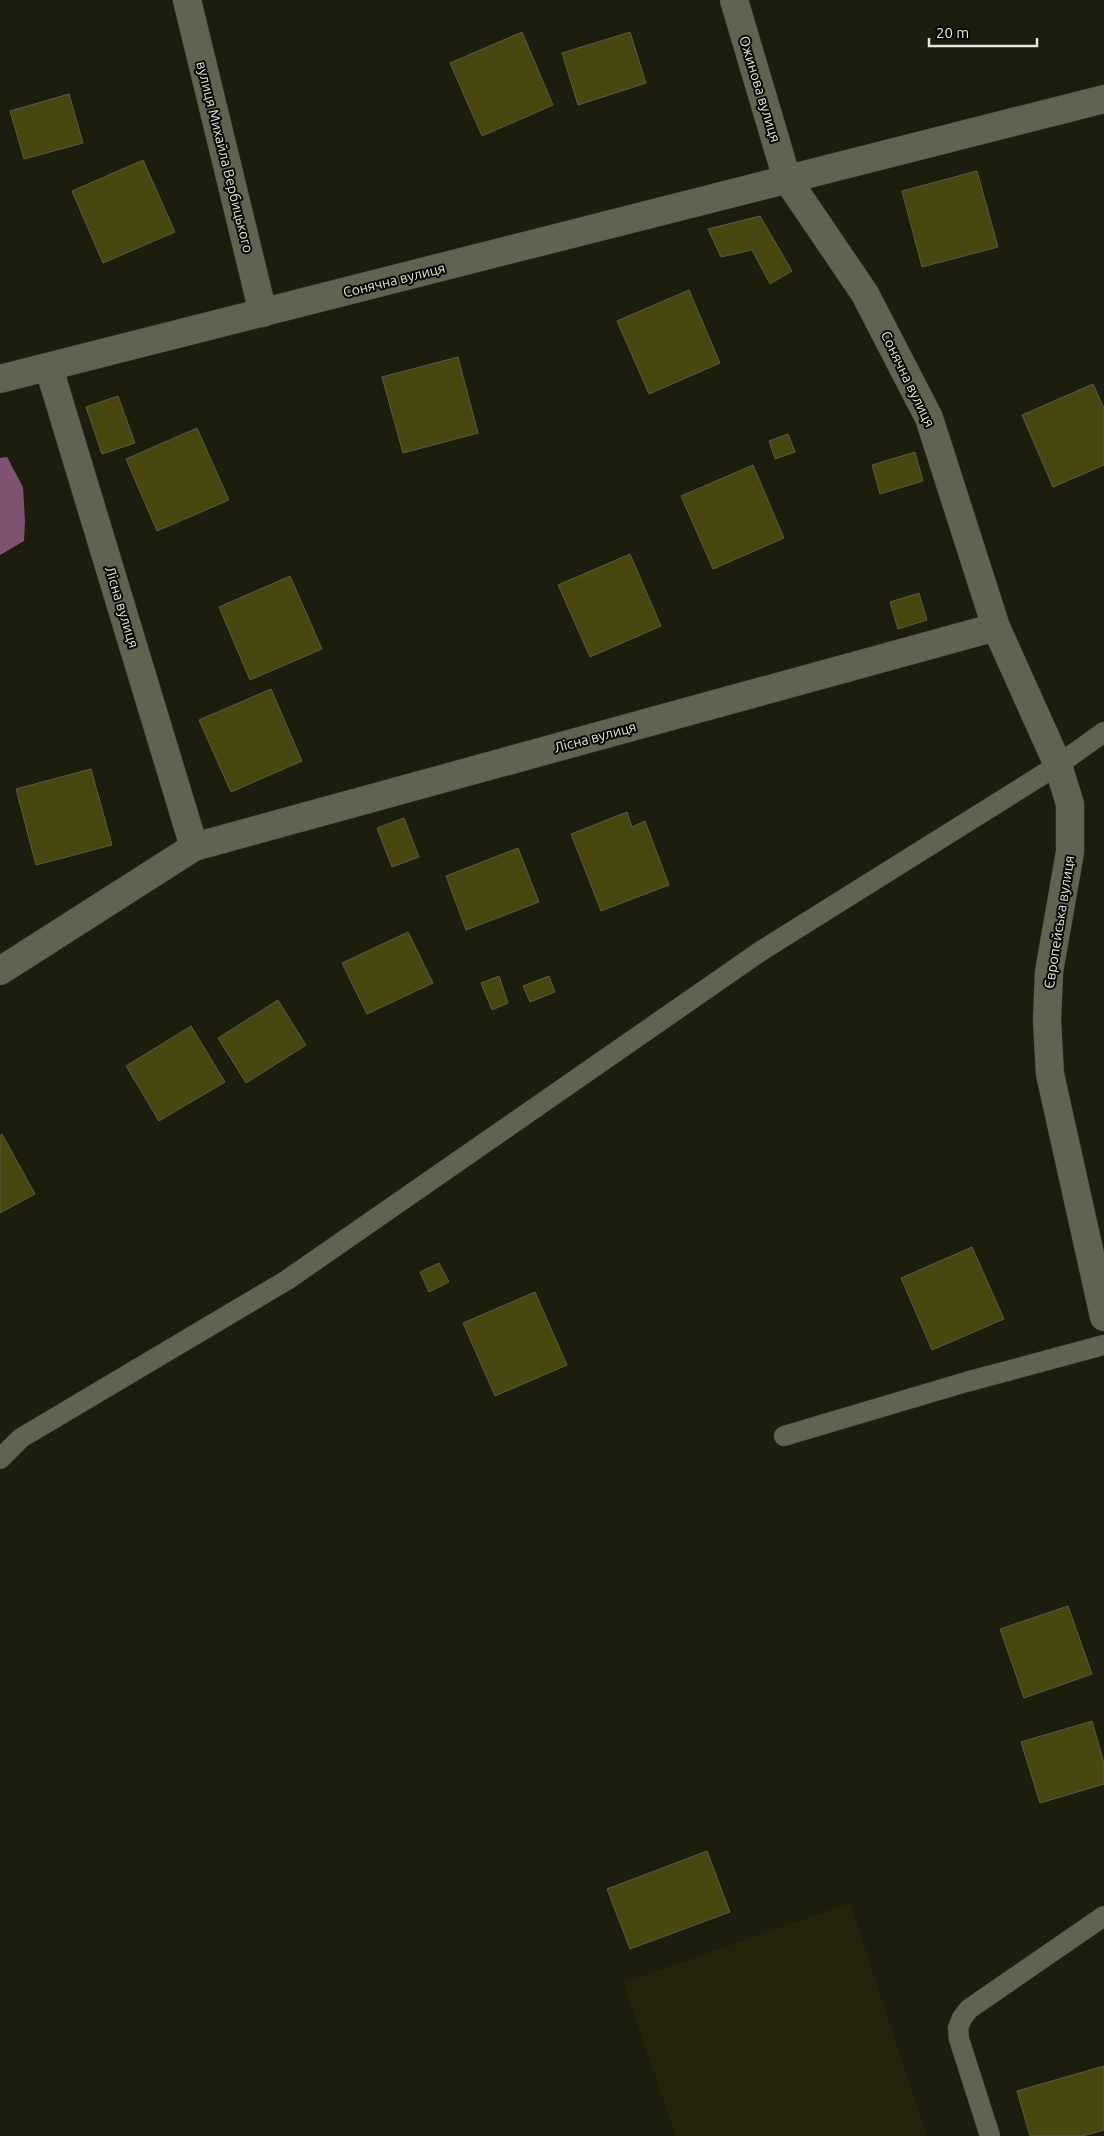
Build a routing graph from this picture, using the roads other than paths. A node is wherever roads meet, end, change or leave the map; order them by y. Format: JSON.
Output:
{"nodes":[{"id":1,"x":187,"y":0,"type":"edge"},
{"id":2,"x":734,"y":0,"type":"edge"},
{"id":3,"x":1104,"y":99,"type":"edge"},
{"id":4,"x":787,"y":179,"type":"junction"},
{"id":5,"x":263,"y":313,"type":"junction"},
{"id":6,"x":49,"y":368,"type":"junction"},
{"id":7,"x":0,"y":380,"type":"edge"},
{"id":8,"x":996,"y":627,"type":"junction"},
{"id":9,"x":1104,"y":732,"type":"edge"},
{"id":10,"x":1058,"y":765,"type":"junction"},
{"id":11,"x":194,"y":847,"type":"junction"},
{"id":12,"x":0,"y":971,"type":"edge"},
{"id":13,"x":1100,"y":1283,"type":"edge"},
{"id":14,"x":1104,"y":1316,"type":"edge"},
{"id":15,"x":1104,"y":1346,"type":"edge"},
{"id":16,"x":784,"y":1436,"type":"dead end"},
{"id":17,"x":0,"y":1458,"type":"edge"},
{"id":18,"x":1104,"y":1916,"type":"edge"},
{"id":19,"x":990,"y":2136,"type":"edge"}],
"edges":[{"from":1,"to":5,"type":"street","name":"вулиця Михайла Вербицького"},
{"from":2,"to":4,"type":"street","name":"Ожинова вулиця"},
{"from":3,"to":4,"type":"street","name":"Сонячна вулиця"},
{"from":4,"to":5,"type":"street","name":"Сонячна вулиця"},
{"from":4,"to":8,"type":"street","name":"Сонячна вулиця"},
{"from":5,"to":6,"type":"street","name":"Сонячна вулиця"},
{"from":6,"to":7,"type":"street","name":"Сонячна вулиця"},
{"from":6,"to":11,"type":"street","name":"Лісна вулиця"},
{"from":8,"to":10,"type":"street","name":"Європейська вулиця"},
{"from":8,"to":11,"type":"street","name":"Лісна вулиця"},
{"from":9,"to":10,"type":"lane"},
{"from":10,"to":13,"type":"street","name":"Європейська вулиця"},
{"from":10,"to":17,"type":"lane"},
{"from":11,"to":12,"type":"street","name":"Лісна вулиця"},
{"from":13,"to":14,"type":"street","name":"Європейська вулиця"},
{"from":15,"to":16,"type":"lane"},
{"from":18,"to":19,"type":"lane"}]}
